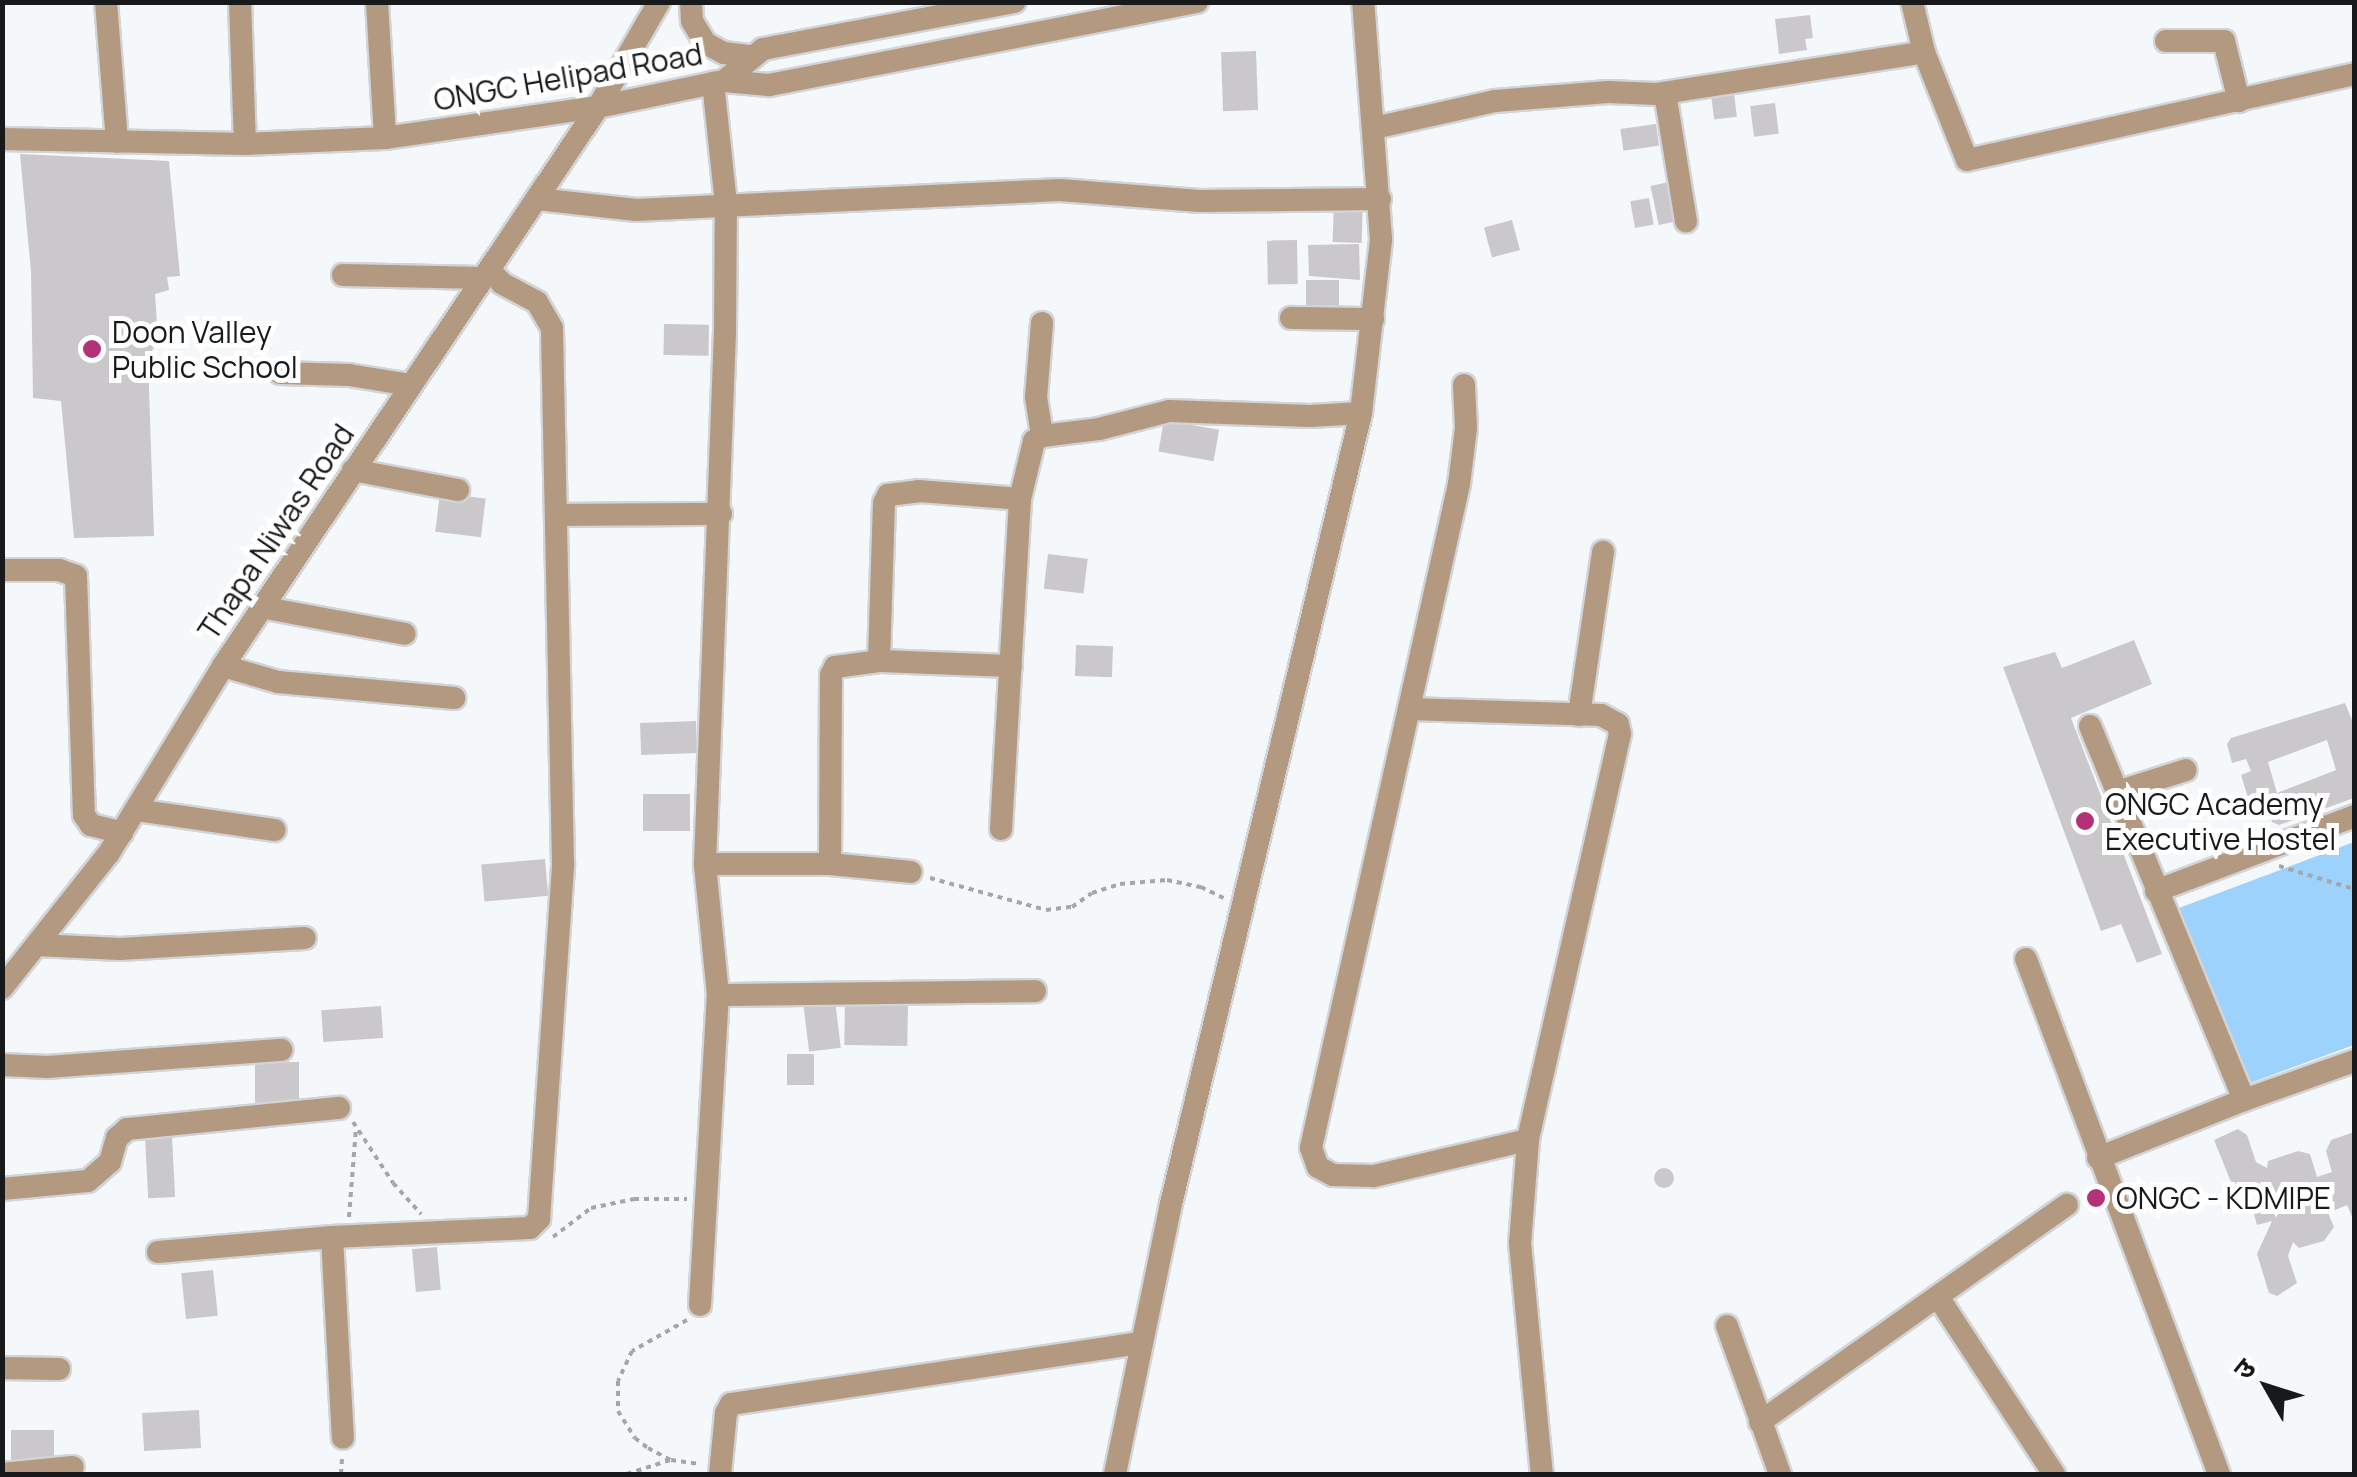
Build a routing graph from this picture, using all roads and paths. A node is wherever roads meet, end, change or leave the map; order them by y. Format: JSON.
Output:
{"nodes":[{"id":1,"x":106,"y":2,"type":"edge"},
{"id":2,"x":240,"y":2,"type":"edge"},
{"id":3,"x":376,"y":2,"type":"edge"},
{"id":4,"x":659,"y":2,"type":"edge"},
{"id":5,"x":690,"y":2,"type":"edge"},
{"id":6,"x":1015,"y":2,"type":"edge"},
{"id":7,"x":1197,"y":2,"type":"edge"},
{"id":8,"x":1363,"y":2,"type":"edge"},
{"id":9,"x":1912,"y":2,"type":"edge"},
{"id":10,"x":2166,"y":41,"type":"dead end"},
{"id":11,"x":1924,"y":52,"type":"junction"},
{"id":12,"x":750,"y":56,"type":"junction"},
{"id":13,"x":2354,"y":74,"type":"edge"},
{"id":14,"x":718,"y":82,"type":"junction"},
{"id":15,"x":1665,"y":93,"type":"junction"},
{"id":16,"x":2239,"y":100,"type":"junction"},
{"id":17,"x":598,"y":106,"type":"junction"},
{"id":18,"x":1374,"y":128,"type":"junction"},
{"id":19,"x":385,"y":138,"type":"junction"},
{"id":20,"x":2,"y":140,"type":"edge"},
{"id":21,"x":116,"y":142,"type":"junction"},
{"id":22,"x":245,"y":144,"type":"junction"},
{"id":23,"x":537,"y":199,"type":"junction"},
{"id":24,"x":1380,"y":199,"type":"junction"},
{"id":25,"x":726,"y":204,"type":"junction"},
{"id":26,"x":1686,"y":221,"type":"dead end"},
{"id":27,"x":343,"y":274,"type":"dead end"},
{"id":28,"x":486,"y":274,"type":"junction"},
{"id":29,"x":1291,"y":318,"type":"dead end"},
{"id":30,"x":1373,"y":319,"type":"junction"},
{"id":31,"x":1042,"y":323,"type":"dead end"},
{"id":32,"x":280,"y":373,"type":"dead end"},
{"id":33,"x":411,"y":385,"type":"junction"},
{"id":34,"x":1464,"y":385,"type":"dead end"},
{"id":35,"x":1361,"y":413,"type":"junction"},
{"id":36,"x":1042,"y":436,"type":"junction"},
{"id":37,"x":353,"y":470,"type":"junction"},
{"id":38,"x":458,"y":490,"type":"dead end"},
{"id":39,"x":1020,"y":498,"type":"junction"},
{"id":40,"x":721,"y":514,"type":"junction"},
{"id":41,"x":558,"y":515,"type":"junction"},
{"id":42,"x":1603,"y":552,"type":"dead end"},
{"id":43,"x":2,"y":570,"type":"edge"},
{"id":44,"x":260,"y":607,"type":"junction"},
{"id":45,"x":404,"y":634,"type":"dead end"},
{"id":46,"x":878,"y":661,"type":"junction"},
{"id":47,"x":222,"y":666,"type":"junction"},
{"id":48,"x":1011,"y":666,"type":"junction"},
{"id":49,"x":454,"y":698,"type":"dead end"},
{"id":50,"x":1409,"y":709,"type":"junction"},
{"id":51,"x":1579,"y":715,"type":"junction"},
{"id":52,"x":2090,"y":726,"type":"dead end"},
{"id":53,"x":2186,"y":770,"type":"dead end"},
{"id":54,"x":2117,"y":792,"type":"junction"},
{"id":55,"x":136,"y":810,"type":"junction"},
{"id":56,"x":2354,"y":816,"type":"edge"},
{"id":57,"x":275,"y":830,"type":"dead end"},
{"id":58,"x":1001,"y":830,"type":"dead end"},
{"id":59,"x":122,"y":833,"type":"junction"},
{"id":60,"x":2246,"y":857,"type":"junction"},
{"id":61,"x":704,"y":864,"type":"junction"},
{"id":62,"x":830,"y":864,"type":"junction"},
{"id":63,"x":911,"y":872,"type":"joint"},
{"id":64,"x":2354,"y":889,"type":"edge"},
{"id":65,"x":2156,"y":891,"type":"junction"},
{"id":66,"x":1241,"y":906,"type":"junction"},
{"id":67,"x":304,"y":938,"type":"dead end"},
{"id":68,"x":37,"y":944,"type":"junction"},
{"id":69,"x":2026,"y":959,"type":"dead end"},
{"id":70,"x":2,"y":988,"type":"edge"},
{"id":71,"x":1036,"y":991,"type":"dead end"},
{"id":72,"x":718,"y":995,"type":"junction"},
{"id":73,"x":280,"y":1050,"type":"dead end"},
{"id":74,"x":2354,"y":1062,"type":"edge"},
{"id":75,"x":2,"y":1065,"type":"edge"},
{"id":76,"x":2244,"y":1100,"type":"junction"},
{"id":77,"x":347,"y":1116,"type":"junction"},
{"id":78,"x":1528,"y":1140,"type":"junction"},
{"id":79,"x":2098,"y":1158,"type":"junction"},
{"id":80,"x":2,"y":1189,"type":"edge"},
{"id":81,"x":706,"y":1198,"type":"junction"},
{"id":82,"x":2067,"y":1205,"type":"dead end"},
{"id":83,"x":530,"y":1228,"type":"junction"},
{"id":84,"x":435,"y":1231,"type":"junction"},
{"id":85,"x":343,"y":1236,"type":"junction"},
{"id":86,"x":158,"y":1252,"type":"dead end"},
{"id":87,"x":1938,"y":1296,"type":"junction"},
{"id":88,"x":700,"y":1304,"type":"joint"},
{"id":89,"x":1727,"y":1326,"type":"dead end"},
{"id":90,"x":1141,"y":1343,"type":"junction"},
{"id":91,"x":2,"y":1368,"type":"edge"},
{"id":92,"x":59,"y":1369,"type":"dead end"},
{"id":93,"x":1760,"y":1422,"type":"junction"},
{"id":94,"x":343,"y":1438,"type":"dead end"},
{"id":95,"x":671,"y":1460,"type":"junction"},
{"id":96,"x":73,"y":1467,"type":"dead end"},
{"id":97,"x":720,"y":1471,"type":"edge"},
{"id":98,"x":2,"y":1474,"type":"edge"},
{"id":99,"x":627,"y":1474,"type":"edge"},
{"id":100,"x":1115,"y":1474,"type":"edge"},
{"id":101,"x":1542,"y":1474,"type":"edge"},
{"id":102,"x":1780,"y":1474,"type":"edge"},
{"id":103,"x":2054,"y":1474,"type":"edge"},
{"id":104,"x":2219,"y":1474,"type":"edge"}],
"edges":[{"from":1,"to":21,"type":"street"},
{"from":2,"to":22,"type":"street"},
{"from":3,"to":19,"type":"street"},
{"from":4,"to":17,"type":"street","name":"Thapa Niwas Road"},
{"from":5,"to":12,"type":"street"},
{"from":6,"to":12,"type":"street"},
{"from":7,"to":14,"type":"street","name":"ONGC Helipad Road"},
{"from":8,"to":18,"type":"street"},
{"from":9,"to":11,"type":"street"},
{"from":10,"to":16,"type":"street"},
{"from":11,"to":15,"type":"street"},
{"from":11,"to":16,"type":"street"},
{"from":12,"to":14,"type":"street"},
{"from":13,"to":16,"type":"street"},
{"from":14,"to":17,"type":"street","name":"ONGC Helipad Road"},
{"from":14,"to":25,"type":"street"},
{"from":15,"to":18,"type":"street"},
{"from":15,"to":26,"type":"street"},
{"from":17,"to":19,"type":"street","name":"ONGC Helipad Road"},
{"from":17,"to":23,"type":"street","name":"Thapa Niwas Road"},
{"from":18,"to":24,"type":"street"},
{"from":19,"to":22,"type":"street","name":"ONGC Helipad Road"},
{"from":20,"to":21,"type":"street","name":"ONGC Helipad Road"},
{"from":21,"to":22,"type":"street","name":"ONGC Helipad Road"},
{"from":23,"to":25,"type":"street"},
{"from":23,"to":28,"type":"street","name":"Thapa Niwas Road"},
{"from":24,"to":25,"type":"street"},
{"from":24,"to":30,"type":"street"},
{"from":25,"to":40,"type":"street"},
{"from":27,"to":28,"type":"street"},
{"from":28,"to":33,"type":"street","name":"Thapa Niwas Road"},
{"from":28,"to":41,"type":"street"},
{"from":29,"to":30,"type":"street"},
{"from":30,"to":35,"type":"street"},
{"from":31,"to":36,"type":"street"},
{"from":32,"to":33,"type":"street"},
{"from":33,"to":37,"type":"street","name":"Thapa Niwas Road"},
{"from":34,"to":50,"type":"street"},
{"from":35,"to":36,"type":"street"},
{"from":35,"to":66,"type":"street"},
{"from":36,"to":39,"type":"street"},
{"from":37,"to":38,"type":"street"},
{"from":37,"to":44,"type":"street","name":"Thapa Niwas Road"},
{"from":39,"to":46,"type":"street"},
{"from":39,"to":48,"type":"street"},
{"from":40,"to":41,"type":"street"},
{"from":40,"to":61,"type":"street"},
{"from":41,"to":83,"type":"street"},
{"from":42,"to":51,"type":"street"},
{"from":43,"to":59,"type":"street"},
{"from":44,"to":45,"type":"street"},
{"from":44,"to":47,"type":"street","name":"Thapa Niwas Road"},
{"from":46,"to":48,"type":"street"},
{"from":46,"to":62,"type":"street"},
{"from":47,"to":49,"type":"street"},
{"from":47,"to":55,"type":"street","name":"Thapa Niwas Road"},
{"from":48,"to":58,"type":"street"},
{"from":50,"to":51,"type":"street"},
{"from":50,"to":78,"type":"street"},
{"from":51,"to":78,"type":"street"},
{"from":52,"to":54,"type":"street"},
{"from":53,"to":54,"type":"street"},
{"from":54,"to":65,"type":"street"},
{"from":55,"to":57,"type":"street"},
{"from":55,"to":59,"type":"street","name":"Thapa Niwas Road"},
{"from":56,"to":60,"type":"street"},
{"from":59,"to":68,"type":"street","name":"Thapa Niwas Road"},
{"from":60,"to":64,"type":"path"},
{"from":60,"to":65,"type":"street"},
{"from":61,"to":62,"type":"street"},
{"from":61,"to":72,"type":"street"},
{"from":62,"to":63,"type":"street"},
{"from":63,"to":66,"type":"path"},
{"from":65,"to":76,"type":"street"},
{"from":66,"to":90,"type":"street"},
{"from":67,"to":68,"type":"street"},
{"from":68,"to":70,"type":"street","name":"Thapa Niwas Road"},
{"from":69,"to":79,"type":"street"},
{"from":71,"to":72,"type":"street"},
{"from":72,"to":81,"type":"street"},
{"from":73,"to":75,"type":"street"},
{"from":74,"to":76,"type":"street"},
{"from":76,"to":79,"type":"street"},
{"from":77,"to":80,"type":"street"},
{"from":77,"to":84,"type":"path"},
{"from":77,"to":85,"type":"path"},
{"from":78,"to":101,"type":"street"},
{"from":79,"to":104,"type":"street"},
{"from":81,"to":83,"type":"path"},
{"from":81,"to":88,"type":"street"},
{"from":82,"to":87,"type":"street"},
{"from":83,"to":84,"type":"street"},
{"from":84,"to":85,"type":"street"},
{"from":85,"to":86,"type":"street"},
{"from":85,"to":94,"type":"street"},
{"from":87,"to":93,"type":"street"},
{"from":87,"to":103,"type":"street"},
{"from":88,"to":95,"type":"path"},
{"from":89,"to":93,"type":"street"},
{"from":90,"to":97,"type":"street"},
{"from":90,"to":100,"type":"street"},
{"from":91,"to":92,"type":"street"},
{"from":93,"to":102,"type":"street"},
{"from":95,"to":97,"type":"path"},
{"from":95,"to":99,"type":"path"},
{"from":96,"to":98,"type":"street"}]}
